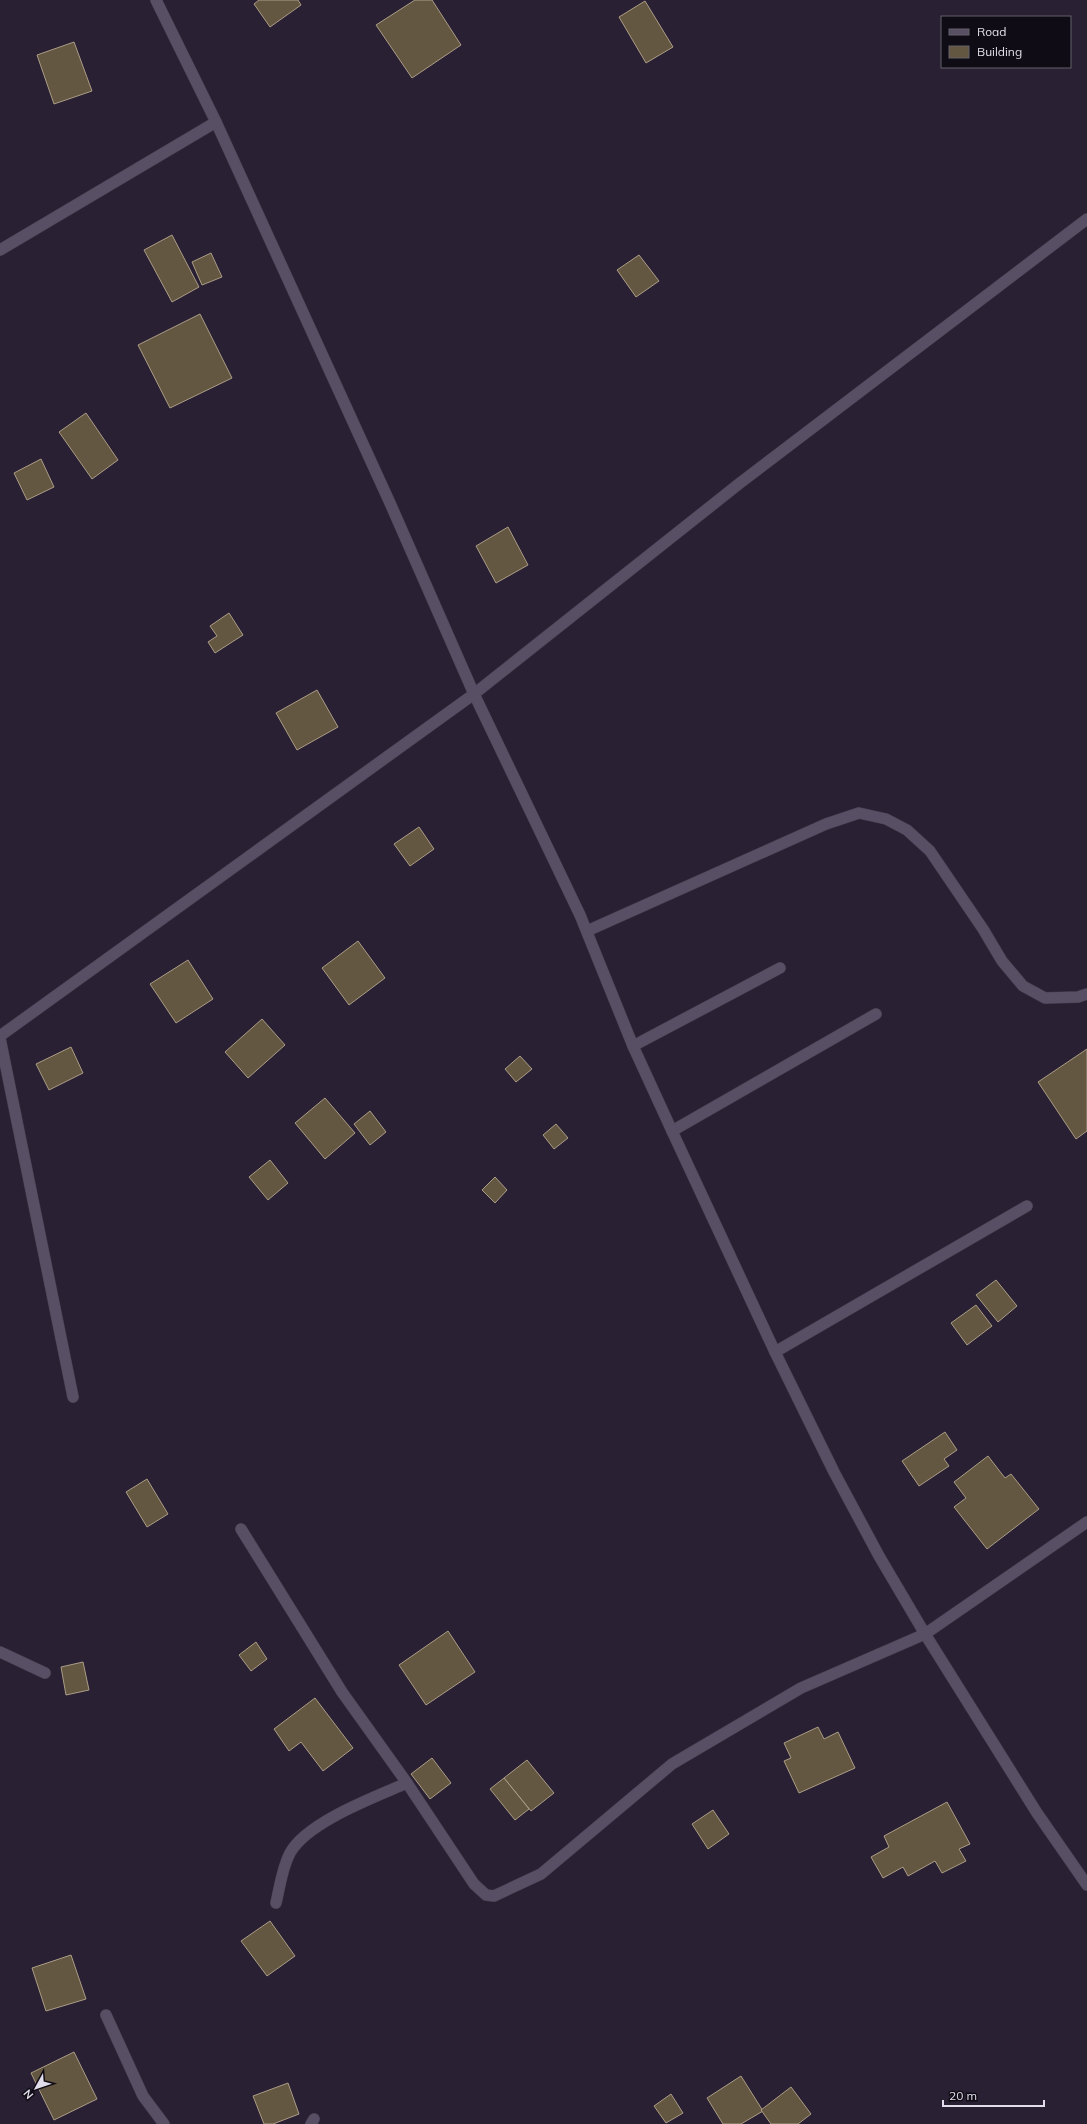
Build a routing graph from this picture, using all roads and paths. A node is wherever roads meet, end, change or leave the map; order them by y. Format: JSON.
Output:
{"nodes":[{"id":1,"x":156,"y":0,"type":"edge"},
{"id":2,"x":216,"y":122,"type":"junction"},
{"id":3,"x":1087,"y":219,"type":"edge"},
{"id":4,"x":0,"y":250,"type":"edge"},
{"id":5,"x":474,"y":694,"type":"junction"},
{"id":6,"x":587,"y":931,"type":"junction"},
{"id":7,"x":780,"y":968,"type":"dead end"},
{"id":8,"x":1087,"y":994,"type":"edge"},
{"id":9,"x":876,"y":1014,"type":"dead end"},
{"id":10,"x":0,"y":1037,"type":"edge"},
{"id":11,"x":633,"y":1046,"type":"junction"},
{"id":12,"x":672,"y":1130,"type":"junction"},
{"id":13,"x":1027,"y":1206,"type":"dead end"},
{"id":14,"x":775,"y":1352,"type":"junction"},
{"id":15,"x":73,"y":1397,"type":"dead end"},
{"id":16,"x":1087,"y":1522,"type":"edge"},
{"id":17,"x":241,"y":1529,"type":"dead end"},
{"id":18,"x":925,"y":1634,"type":"junction"},
{"id":19,"x":0,"y":1652,"type":"edge"},
{"id":20,"x":45,"y":1673,"type":"dead end"},
{"id":21,"x":407,"y":1783,"type":"junction"},
{"id":22,"x":1087,"y":1885,"type":"edge"},
{"id":23,"x":276,"y":1903,"type":"dead end"},
{"id":24,"x":106,"y":2015,"type":"dead end"},
{"id":25,"x":164,"y":2124,"type":"edge"}],
"edges":[{"from":1,"to":2,"type":"street"},
{"from":2,"to":4,"type":"street"},
{"from":2,"to":5,"type":"street"},
{"from":3,"to":5,"type":"street"},
{"from":5,"to":6,"type":"street"},
{"from":5,"to":10,"type":"street"},
{"from":6,"to":8,"type":"street"},
{"from":6,"to":11,"type":"street"},
{"from":7,"to":11,"type":"street"},
{"from":9,"to":12,"type":"street"},
{"from":10,"to":15,"type":"street"},
{"from":11,"to":12,"type":"street"},
{"from":12,"to":14,"type":"street"},
{"from":13,"to":14,"type":"street"},
{"from":14,"to":18,"type":"street"},
{"from":16,"to":18,"type":"street"},
{"from":17,"to":21,"type":"street"},
{"from":18,"to":21,"type":"street"},
{"from":18,"to":22,"type":"street"},
{"from":19,"to":20,"type":"street"},
{"from":21,"to":23,"type":"street"},
{"from":24,"to":25,"type":"street"}]}
